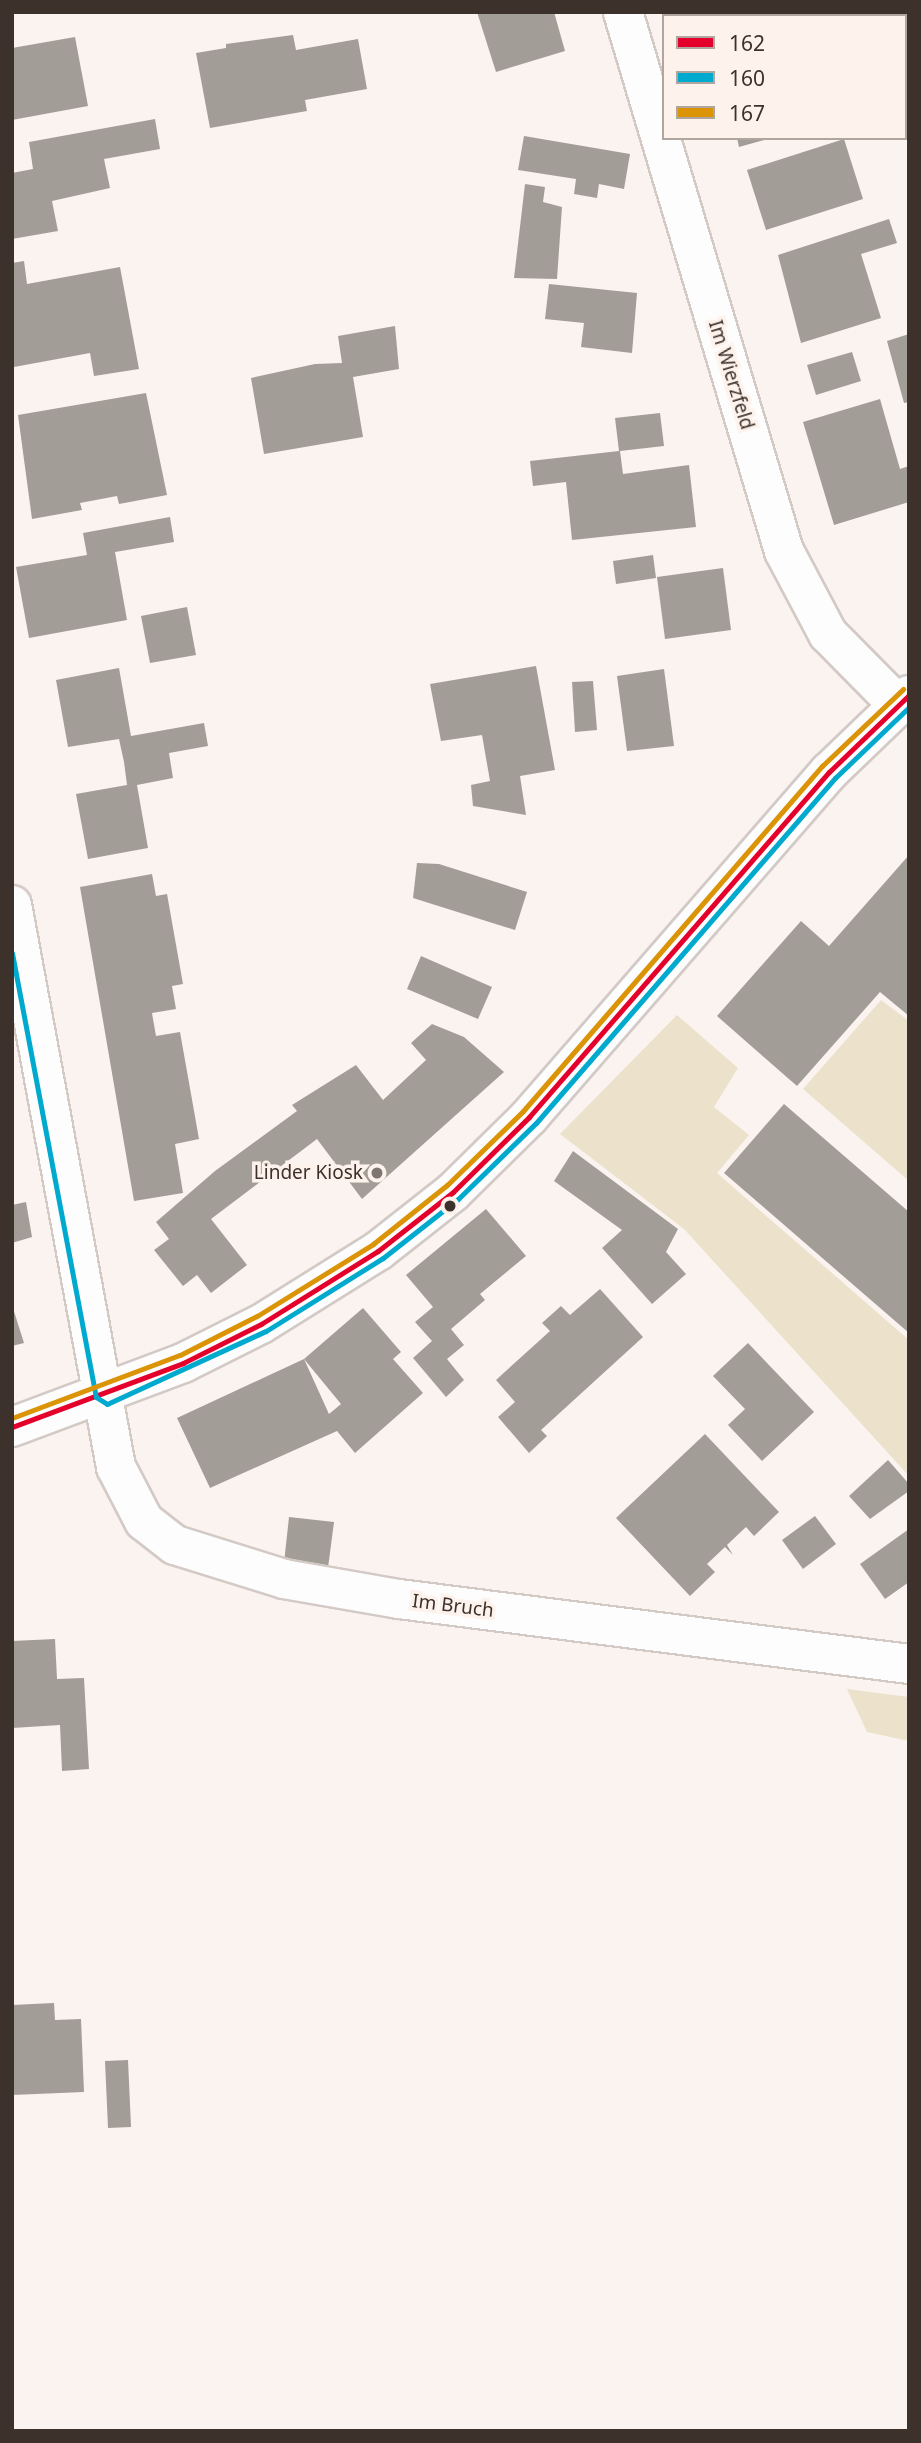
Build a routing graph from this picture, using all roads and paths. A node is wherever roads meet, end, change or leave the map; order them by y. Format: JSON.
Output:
{"nodes":[{"id":1,"x":623,"y":12,"type":"edge"},
{"id":2,"x":903,"y":700,"type":"edge"},
{"id":3,"x":12,"y":905,"type":"edge"},
{"id":4,"x":105,"y":1395,"type":"junction"},
{"id":5,"x":12,"y":1427,"type":"edge"},
{"id":6,"x":909,"y":1664,"type":"edge"}],
"edges":[{"from":1,"to":2,"type":"street","name":"Im Wierzfeld"},
{"from":2,"to":4,"type":"street"},
{"from":3,"to":4,"type":"street","name":"Im Bruch"},
{"from":4,"to":5,"type":"street"},
{"from":4,"to":6,"type":"street","name":"Im Bruch"}]}
